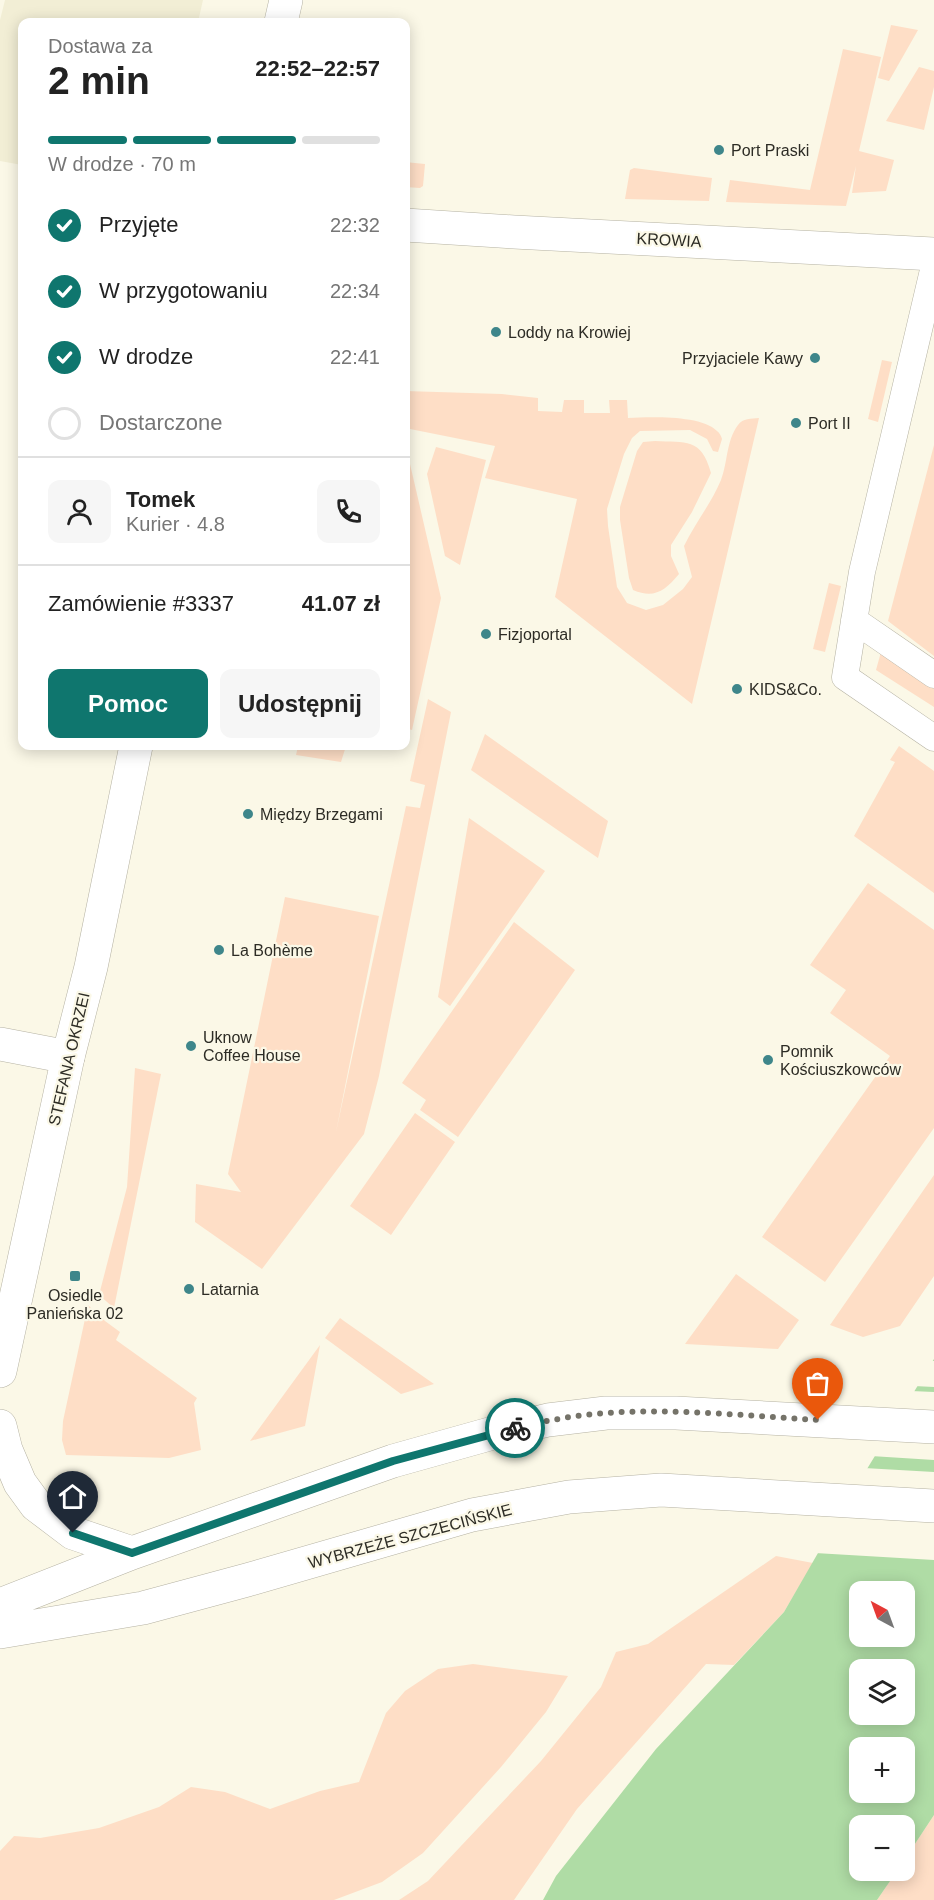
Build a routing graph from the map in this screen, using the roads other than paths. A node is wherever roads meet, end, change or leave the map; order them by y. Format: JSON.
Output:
{"nodes":[{"id":1,"x":286,"y":0,"type":"edge"},
{"id":2,"x":282,"y":18,"type":"edge"},
{"id":3,"x":410,"y":225,"type":"edge"},
{"id":4,"x":934,"y":254,"type":"edge"},
{"id":5,"x":934,"y":266,"type":"edge"},
{"id":6,"x":854,"y":620,"type":"junction"},
{"id":7,"x":934,"y":675,"type":"edge"},
{"id":8,"x":934,"y":738,"type":"edge"},
{"id":9,"x":135,"y":750,"type":"edge"},
{"id":10,"x":0,"y":1044,"type":"edge"},
{"id":11,"x":68,"y":1057,"type":"junction"},
{"id":12,"x":0,"y":1371,"type":"edge"},
{"id":13,"x":0,"y":1426,"type":"edge"},
{"id":14,"x":934,"y":1427,"type":"edge"},
{"id":15,"x":934,"y":1506,"type":"edge"},
{"id":16,"x":132,"y":1553,"type":"junction"},
{"id":17,"x":0,"y":1605,"type":"edge"},
{"id":18,"x":0,"y":1632,"type":"edge"}],
"edges":[{"from":1,"to":2,"type":"main road"},
{"from":3,"to":4,"type":"main road","name":"KROWIA"},
{"from":5,"to":6,"type":"lane"},
{"from":6,"to":7,"type":"lane"},
{"from":6,"to":8,"type":"lane"},
{"from":9,"to":11,"type":"main road","name":"STEFANA OKRZEI"},
{"from":10,"to":11,"type":"main road"},
{"from":11,"to":12,"type":"main road","name":"STEFANA OKRZEI"},
{"from":13,"to":16,"type":"main road"},
{"from":14,"to":16,"type":"main road"},
{"from":15,"to":18,"type":"main road","name":"WYBRZEŻE SZCZECIŃSKIE"},
{"from":16,"to":17,"type":"main road"}]}
